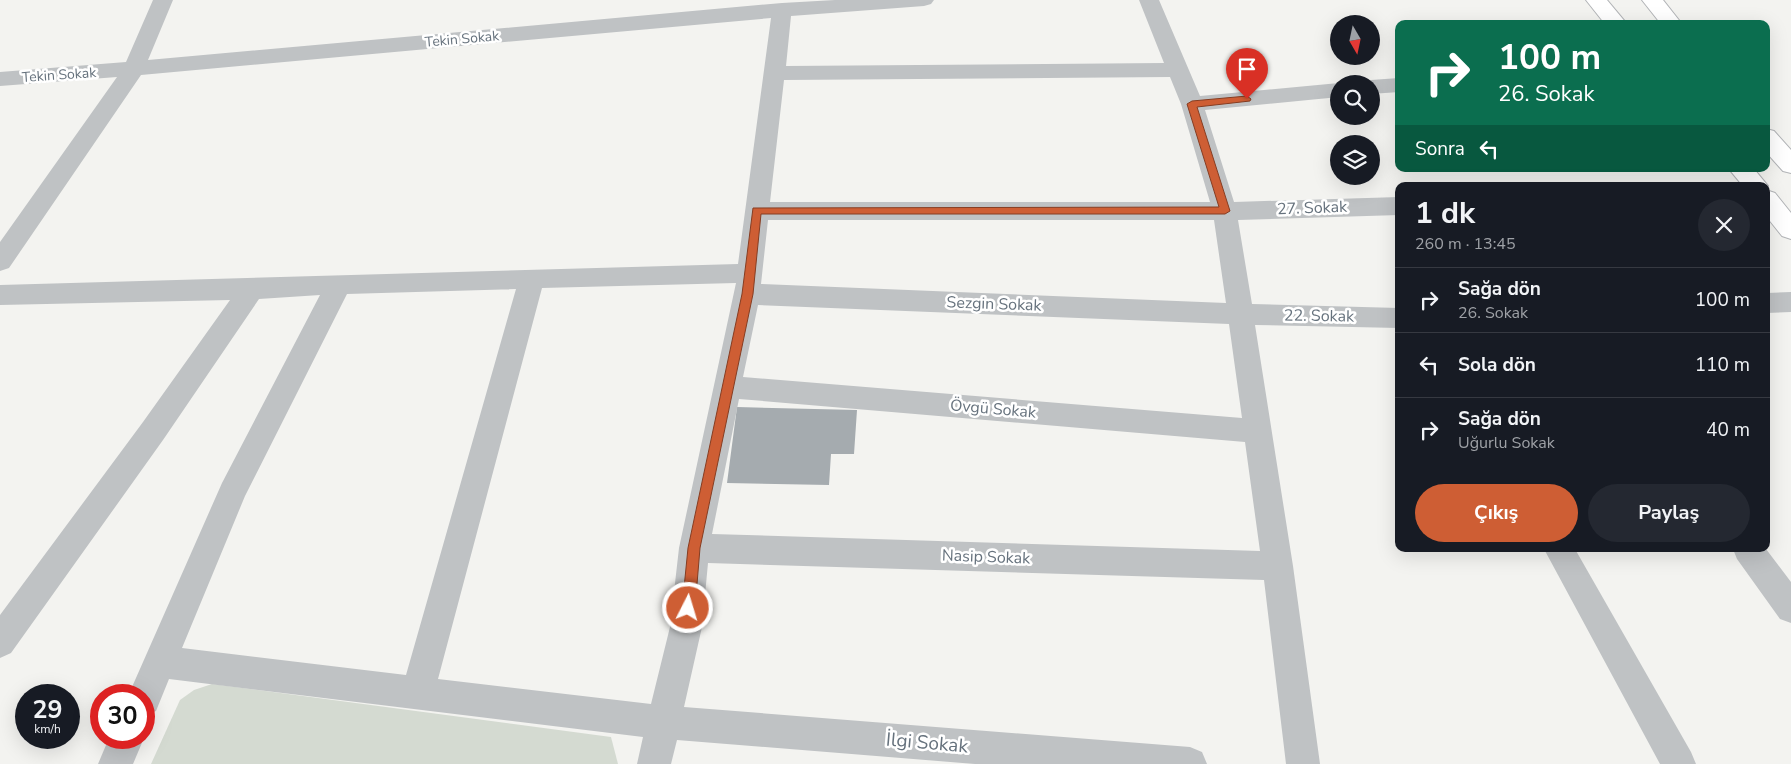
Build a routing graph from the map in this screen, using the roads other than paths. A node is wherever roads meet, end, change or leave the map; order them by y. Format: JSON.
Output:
{"nodes":[{"id":1,"x":163,"y":0,"type":"edge"},
{"id":2,"x":924,"y":0,"type":"edge"},
{"id":3,"x":1149,"y":0,"type":"edge"},
{"id":4,"x":1596,"y":0,"type":"edge"},
{"id":5,"x":1652,"y":0,"type":"edge"},
{"id":6,"x":782,"y":9,"type":"junction"},
{"id":7,"x":1614,"y":20,"type":"edge"},
{"id":8,"x":1669,"y":20,"type":"edge"},
{"id":9,"x":133,"y":70,"type":"junction"},
{"id":10,"x":1178,"y":70,"type":"junction"},
{"id":11,"x":774,"y":73,"type":"junction"},
{"id":12,"x":0,"y":79,"type":"edge"},
{"id":13,"x":1395,"y":85,"type":"edge"},
{"id":14,"x":1380,"y":86,"type":"edge"},
{"id":15,"x":1330,"y":91,"type":"edge"},
{"id":16,"x":1192,"y":104,"type":"junction"},
{"id":17,"x":1744,"y":172,"type":"edge"},
{"id":18,"x":1752,"y":182,"type":"edge"},
{"id":19,"x":1770,"y":203,"type":"edge"},
{"id":20,"x":1395,"y":206,"type":"edge"},
{"id":21,"x":756,"y":211,"type":"junction"},
{"id":22,"x":1225,"y":211,"type":"junction"},
{"id":23,"x":1791,"y":230,"type":"edge"},
{"id":24,"x":0,"y":261,"type":"edge"},
{"id":25,"x":532,"y":279,"type":"junction"},
{"id":26,"x":339,"y":284,"type":"junction"},
{"id":27,"x":749,"y":284,"type":"junction"},
{"id":28,"x":252,"y":289,"type":"junction"},
{"id":29,"x":0,"y":295,"type":"edge"},
{"id":30,"x":1791,"y":302,"type":"edge"},
{"id":31,"x":1770,"y":303,"type":"edge"},
{"id":32,"x":1240,"y":314,"type":"junction"},
{"id":33,"x":1395,"y":318,"type":"edge"},
{"id":34,"x":729,"y":387,"type":"junction"},
{"id":35,"x":1257,"y":431,"type":"junction"},
{"id":36,"x":694,"y":548,"type":"junction"},
{"id":37,"x":1561,"y":552,"type":"edge"},
{"id":38,"x":1750,"y":552,"type":"edge"},
{"id":39,"x":1278,"y":566,"type":"junction"},
{"id":40,"x":1791,"y":608,"type":"edge"},
{"id":41,"x":2,"y":634,"type":"edge"},
{"id":42,"x":160,"y":662,"type":"junction"},
{"id":43,"x":150,"y":684,"type":"edge"},
{"id":44,"x":417,"y":693,"type":"junction"},
{"id":45,"x":663,"y":722,"type":"junction"},
{"id":46,"x":122,"y":749,"type":"edge"},
{"id":47,"x":115,"y":764,"type":"edge"},
{"id":48,"x":654,"y":764,"type":"edge"},
{"id":49,"x":1190,"y":764,"type":"edge"},
{"id":50,"x":1303,"y":764,"type":"edge"},
{"id":51,"x":1680,"y":764,"type":"edge"}],
"edges":[{"from":1,"to":9,"type":"street"},
{"from":2,"to":6,"type":"street","name":"Tekin Sokak"},
{"from":3,"to":10,"type":"street"},
{"from":4,"to":7,"type":"highway"},
{"from":5,"to":8,"type":"highway"},
{"from":6,"to":9,"type":"street","name":"Tekin Sokak"},
{"from":6,"to":11,"type":"street"},
{"from":9,"to":12,"type":"street","name":"Tekin Sokak"},
{"from":9,"to":24,"type":"street"},
{"from":10,"to":11,"type":"street"},
{"from":10,"to":16,"type":"street"},
{"from":11,"to":21,"type":"street"},
{"from":13,"to":14,"type":"street"},
{"from":15,"to":16,"type":"street"},
{"from":16,"to":22,"type":"street"},
{"from":17,"to":18,"type":"highway"},
{"from":19,"to":23,"type":"highway"},
{"from":20,"to":22,"type":"street","name":"27. Sokak"},
{"from":21,"to":22,"type":"street","name":"27. Sokak"},
{"from":21,"to":27,"type":"street"},
{"from":22,"to":32,"type":"street"},
{"from":25,"to":26,"type":"street","name":"Sezgin Sokak"},
{"from":25,"to":27,"type":"street","name":"Sezgin Sokak"},
{"from":25,"to":44,"type":"street"},
{"from":26,"to":28,"type":"street","name":"Sezgin Sokak"},
{"from":26,"to":42,"type":"street"},
{"from":27,"to":32,"type":"street","name":"Sezgin Sokak"},
{"from":27,"to":34,"type":"street"},
{"from":28,"to":29,"type":"street","name":"Sezgin Sokak"},
{"from":28,"to":41,"type":"street"},
{"from":30,"to":31,"type":"street"},
{"from":32,"to":33,"type":"street","name":"22. Sokak"},
{"from":32,"to":35,"type":"street"},
{"from":34,"to":35,"type":"street","name":"Övgü Sokak"},
{"from":34,"to":36,"type":"street"},
{"from":35,"to":39,"type":"street"},
{"from":36,"to":39,"type":"street","name":"Nasip Sokak"},
{"from":36,"to":45,"type":"street"},
{"from":37,"to":51,"type":"street"},
{"from":38,"to":40,"type":"street"},
{"from":39,"to":50,"type":"street"},
{"from":42,"to":43,"type":"street"},
{"from":42,"to":44,"type":"street","name":"İlgi Sokak"},
{"from":44,"to":45,"type":"street","name":"İlgi Sokak"},
{"from":45,"to":48,"type":"street"},
{"from":45,"to":49,"type":"street","name":"İlgi Sokak"},
{"from":46,"to":47,"type":"street"}]}
